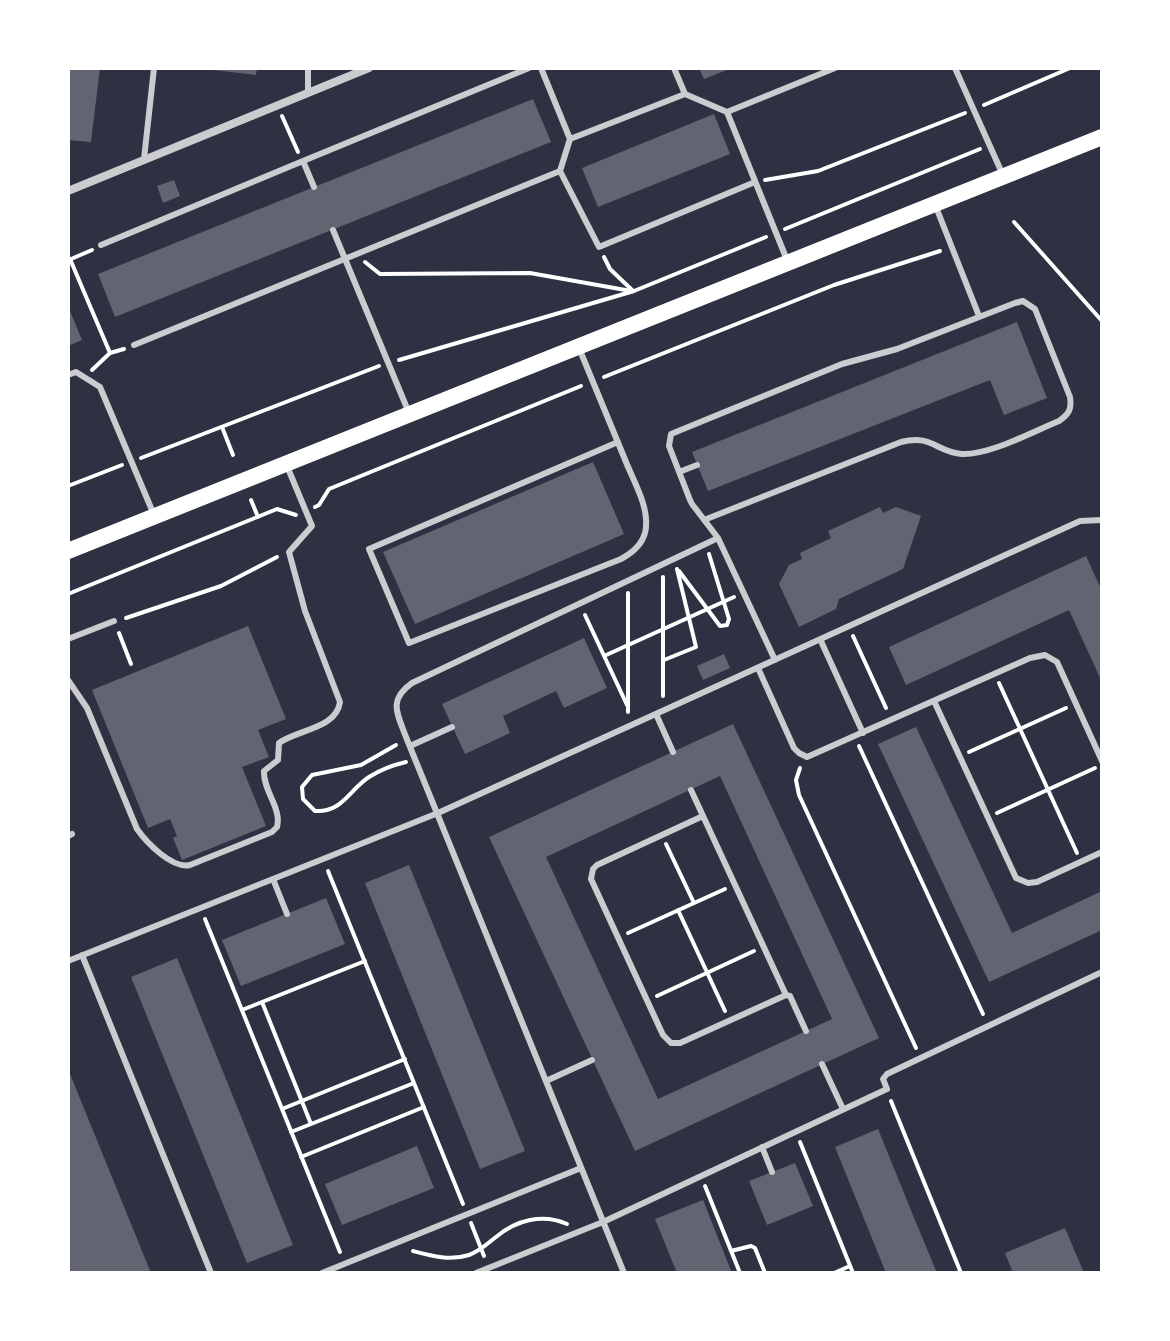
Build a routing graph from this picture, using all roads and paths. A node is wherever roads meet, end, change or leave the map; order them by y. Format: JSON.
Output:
{"nodes":[{"id":1,"x":154,"y":68,"type":"edge"},
{"id":2,"x":308,"y":68,"type":"edge"},
{"id":3,"x":369,"y":68,"type":"edge"},
{"id":4,"x":529,"y":68,"type":"edge"},
{"id":5,"x":541,"y":68,"type":"edge"},
{"id":6,"x":674,"y":68,"type":"edge"},
{"id":7,"x":835,"y":68,"type":"edge"},
{"id":8,"x":955,"y":68,"type":"edge"},
{"id":9,"x":1070,"y":68,"type":"edge"},
{"id":10,"x":308,"y":92,"type":"junction"},
{"id":11,"x":685,"y":94,"type":"junction"},
{"id":12,"x":277,"y":104,"type":"junction"},
{"id":13,"x":974,"y":109,"type":"junction"},
{"id":14,"x":727,"y":112,"type":"junction"},
{"id":15,"x":1102,"y":137,"type":"edge"},
{"id":16,"x":570,"y":139,"type":"junction"},
{"id":17,"x":990,"y":145,"type":"junction"},
{"id":18,"x":144,"y":159,"type":"junction"},
{"id":19,"x":303,"y":161,"type":"junction"},
{"id":20,"x":560,"y":171,"type":"junction"},
{"id":21,"x":1004,"y":177,"type":"junction"},
{"id":22,"x":755,"y":182,"type":"junction"},
{"id":23,"x":314,"y":187,"type":"dead end"},
{"id":24,"x":68,"y":191,"type":"edge"},
{"id":25,"x":935,"y":204,"type":"junction"},
{"id":26,"x":1014,"y":222,"type":"dead end"},
{"id":27,"x":333,"y":230,"type":"dead end"},
{"id":28,"x":775,"y":233,"type":"junction"},
{"id":29,"x":101,"y":245,"type":"dead end"},
{"id":30,"x":952,"y":247,"type":"junction"},
{"id":31,"x":79,"y":255,"type":"dead end"},
{"id":32,"x":356,"y":255,"type":"junction"},
{"id":33,"x":69,"y":260,"type":"edge"},
{"id":34,"x":345,"y":260,"type":"junction"},
{"id":35,"x":788,"y":262,"type":"junction"},
{"id":36,"x":610,"y":269,"type":"dead end"},
{"id":37,"x":634,"y":291,"type":"junction"},
{"id":38,"x":979,"y":316,"type":"junction"},
{"id":39,"x":1102,"y":321,"type":"edge"},
{"id":40,"x":134,"y":345,"type":"dead end"},
{"id":41,"x":578,"y":346,"type":"junction"},
{"id":42,"x":387,"y":363,"type":"junction"},
{"id":43,"x":68,"y":375,"type":"edge"},
{"id":44,"x":84,"y":377,"type":"junction"},
{"id":45,"x":593,"y":382,"type":"junction"},
{"id":46,"x":409,"y":413,"type":"junction"},
{"id":47,"x":222,"y":427,"type":"junction"},
{"id":48,"x":618,"y":442,"type":"junction"},
{"id":49,"x":233,"y":455,"type":"dead end"},
{"id":50,"x":131,"y":461,"type":"junction"},
{"id":51,"x":286,"y":463,"type":"junction"},
{"id":52,"x":697,"y":465,"type":"dead end"},
{"id":53,"x":679,"y":472,"type":"junction"},
{"id":54,"x":68,"y":486,"type":"edge"},
{"id":55,"x":251,"y":500,"type":"dead end"},
{"id":56,"x":306,"y":511,"type":"junction"},
{"id":57,"x":155,"y":516,"type":"junction"},
{"id":58,"x":258,"y":517,"type":"junction"},
{"id":59,"x":704,"y":520,"type":"junction"},
{"id":60,"x":1102,"y":520,"type":"edge"},
{"id":61,"x":718,"y":538,"type":"junction"},
{"id":62,"x":706,"y":544,"type":"junction"},
{"id":63,"x":68,"y":551,"type":"edge"},
{"id":64,"x":276,"y":558,"type":"dead end"},
{"id":65,"x":663,"y":564,"type":"junction"},
{"id":66,"x":674,"y":564,"type":"junction"},
{"id":67,"x":628,"y":581,"type":"junction"},
{"id":68,"x":743,"y":593,"type":"junction"},
{"id":69,"x":68,"y":594,"type":"edge"},
{"id":70,"x":724,"y":602,"type":"junction"},
{"id":71,"x":580,"y":603,"type":"junction"},
{"id":72,"x":707,"y":609,"type":"junction"},
{"id":73,"x":134,"y":616,"type":"dead end"},
{"id":74,"x":688,"y":618,"type":"junction"},
{"id":75,"x":114,"y":621,"type":"joint"},
{"id":76,"x":849,"y":626,"type":"junction"},
{"id":77,"x":663,"y":629,"type":"junction"},
{"id":78,"x":68,"y":639,"type":"edge"},
{"id":79,"x":820,"y":639,"type":"junction"},
{"id":80,"x":628,"y":645,"type":"junction"},
{"id":81,"x":604,"y":656,"type":"junction"},
{"id":82,"x":663,"y":660,"type":"junction"},
{"id":83,"x":775,"y":660,"type":"junction"},
{"id":84,"x":131,"y":664,"type":"dead end"},
{"id":85,"x":758,"y":668,"type":"junction"},
{"id":86,"x":995,"y":673,"type":"junction"},
{"id":87,"x":68,"y":680,"type":"edge"},
{"id":88,"x":934,"y":701,"type":"junction"},
{"id":89,"x":1076,"y":704,"type":"junction"},
{"id":90,"x":628,"y":707,"type":"junction"},
{"id":91,"x":659,"y":712,"type":"junction"},
{"id":92,"x":891,"y":720,"type":"junction"},
{"id":93,"x":452,"y":727,"type":"dead end"},
{"id":94,"x":628,"y":727,"type":"junction"},
{"id":95,"x":1020,"y":729,"type":"junction"},
{"id":96,"x":863,"y":733,"type":"junction"},
{"id":97,"x":406,"y":737,"type":"junction"},
{"id":98,"x":410,"y":746,"type":"junction"},
{"id":99,"x":673,"y":752,"type":"dead end"},
{"id":100,"x":803,"y":756,"type":"junction"},
{"id":101,"x":960,"y":756,"type":"junction"},
{"id":102,"x":864,"y":757,"type":"dead end"},
{"id":103,"x":416,"y":760,"type":"junction"},
{"id":104,"x":1102,"y":763,"type":"edge"},
{"id":105,"x":691,"y":790,"type":"dead end"},
{"id":106,"x":1048,"y":790,"type":"junction"},
{"id":107,"x":438,"y":813,"type":"junction"},
{"id":108,"x":703,"y":816,"type":"junction"},
{"id":109,"x":987,"y":817,"type":"junction"},
{"id":110,"x":662,"y":835,"type":"junction"},
{"id":111,"x":1102,"y":852,"type":"edge"},
{"id":112,"x":323,"y":858,"type":"junction"},
{"id":113,"x":1081,"y":862,"type":"junction"},
{"id":114,"x":273,"y":879,"type":"junction"},
{"id":115,"x":735,"y":884,"type":"junction"},
{"id":116,"x":694,"y":903,"type":"junction"},
{"id":117,"x":200,"y":908,"type":"junction"},
{"id":118,"x":678,"y":910,"type":"junction"},
{"id":119,"x":287,"y":914,"type":"dead end"},
{"id":120,"x":619,"y":938,"type":"junction"},
{"id":121,"x":764,"y":946,"type":"junction"},
{"id":122,"x":82,"y":955,"type":"junction"},
{"id":123,"x":68,"y":961,"type":"edge"},
{"id":124,"x":365,"y":961,"type":"junction"},
{"id":125,"x":707,"y":972,"type":"junction"},
{"id":126,"x":1102,"y":972,"type":"edge"},
{"id":127,"x":786,"y":995,"type":"junction"},
{"id":128,"x":647,"y":1000,"type":"junction"},
{"id":129,"x":262,"y":1002,"type":"junction"},
{"id":130,"x":242,"y":1010,"type":"junction"},
{"id":131,"x":730,"y":1021,"type":"junction"},
{"id":132,"x":989,"y":1025,"type":"junction"},
{"id":133,"x":806,"y":1031,"type":"dead end"},
{"id":134,"x":921,"y":1058,"type":"junction"},
{"id":135,"x":405,"y":1059,"type":"junction"},
{"id":136,"x":592,"y":1060,"type":"dead end"},
{"id":137,"x":822,"y":1064,"type":"dead end"},
{"id":138,"x":546,"y":1081,"type":"junction"},
{"id":139,"x":414,"y":1083,"type":"junction"},
{"id":140,"x":887,"y":1089,"type":"junction"},
{"id":141,"x":302,"y":1101,"type":"junction"},
{"id":142,"x":424,"y":1107,"type":"junction"},
{"id":143,"x":282,"y":1109,"type":"junction"},
{"id":144,"x":843,"y":1109,"type":"junction"},
{"id":145,"x":311,"y":1124,"type":"junction"},
{"id":146,"x":291,"y":1132,"type":"junction"},
{"id":147,"x":762,"y":1147,"type":"junction"},
{"id":148,"x":301,"y":1157,"type":"junction"},
{"id":149,"x":806,"y":1158,"type":"dead end"},
{"id":150,"x":581,"y":1168,"type":"junction"},
{"id":151,"x":772,"y":1172,"type":"dead end"},
{"id":152,"x":453,"y":1180,"type":"dead end"},
{"id":153,"x":709,"y":1197,"type":"dead end"},
{"id":154,"x":603,"y":1222,"type":"junction"},
{"id":155,"x":331,"y":1230,"type":"dead end"},
{"id":156,"x":579,"y":1232,"type":"junction"},
{"id":157,"x":413,"y":1250,"type":"dead end"},
{"id":158,"x":731,"y":1251,"type":"junction"},
{"id":159,"x":850,"y":1266,"type":"junction"},
{"id":160,"x":211,"y":1273,"type":"edge"},
{"id":161,"x":322,"y":1273,"type":"edge"},
{"id":162,"x":476,"y":1273,"type":"edge"},
{"id":163,"x":624,"y":1273,"type":"edge"},
{"id":164,"x":740,"y":1273,"type":"edge"},
{"id":165,"x":765,"y":1273,"type":"edge"},
{"id":166,"x":834,"y":1273,"type":"edge"},
{"id":167,"x":853,"y":1273,"type":"edge"},
{"id":168,"x":961,"y":1273,"type":"edge"}],
"edges":[{"from":1,"to":18,"type":"lane"},
{"from":2,"to":10,"type":"lane"},
{"from":3,"to":10,"type":"street"},
{"from":4,"to":19,"type":"lane"},
{"from":5,"to":16,"type":"lane"},
{"from":6,"to":11,"type":"lane"},
{"from":7,"to":14,"type":"lane"},
{"from":8,"to":13,"type":"lane"},
{"from":9,"to":13,"type":"path"},
{"from":10,"to":12,"type":"street"},
{"from":11,"to":14,"type":"lane"},
{"from":11,"to":16,"type":"lane"},
{"from":12,"to":18,"type":"street"},
{"from":12,"to":19,"type":"path"},
{"from":13,"to":17,"type":"lane"},
{"from":13,"to":22,"type":"path"},
{"from":14,"to":22,"type":"lane"},
{"from":15,"to":21,"type":"main road"},
{"from":16,"to":20,"type":"lane"},
{"from":17,"to":21,"type":"lane"},
{"from":17,"to":28,"type":"path"},
{"from":18,"to":24,"type":"street"},
{"from":19,"to":23,"type":"lane"},
{"from":19,"to":29,"type":"lane"},
{"from":20,"to":22,"type":"lane"},
{"from":20,"to":32,"type":"lane"},
{"from":21,"to":25,"type":"main road"},
{"from":22,"to":28,"type":"lane"},
{"from":25,"to":30,"type":"lane"},
{"from":25,"to":35,"type":"main road"},
{"from":26,"to":39,"type":"path"},
{"from":27,"to":34,"type":"lane"},
{"from":28,"to":35,"type":"lane"},
{"from":28,"to":37,"type":"path"},
{"from":30,"to":38,"type":"lane"},
{"from":30,"to":45,"type":"path"},
{"from":31,"to":33,"type":"path"},
{"from":32,"to":34,"type":"lane"},
{"from":32,"to":37,"type":"path"},
{"from":33,"to":44,"type":"path"},
{"from":34,"to":40,"type":"lane"},
{"from":34,"to":42,"type":"lane"},
{"from":35,"to":41,"type":"main road"},
{"from":36,"to":37,"type":"path"},
{"from":37,"to":42,"type":"path"},
{"from":38,"to":53,"type":"lane"},
{"from":38,"to":59,"type":"lane"},
{"from":41,"to":45,"type":"lane"},
{"from":41,"to":46,"type":"main road"},
{"from":42,"to":46,"type":"lane"},
{"from":42,"to":47,"type":"path"},
{"from":43,"to":44,"type":"lane"},
{"from":44,"to":50,"type":"lane"},
{"from":45,"to":48,"type":"lane"},
{"from":45,"to":56,"type":"path"},
{"from":46,"to":51,"type":"main road"},
{"from":47,"to":49,"type":"path"},
{"from":47,"to":50,"type":"path"},
{"from":48,"to":48,"type":"lane"},
{"from":50,"to":54,"type":"path"},
{"from":50,"to":57,"type":"lane"},
{"from":51,"to":56,"type":"lane"},
{"from":51,"to":57,"type":"main road"},
{"from":52,"to":53,"type":"lane"},
{"from":53,"to":59,"type":"lane"},
{"from":55,"to":58,"type":"path"},
{"from":56,"to":58,"type":"path"},
{"from":56,"to":87,"type":"lane"},
{"from":57,"to":63,"type":"main road"},
{"from":58,"to":69,"type":"path"},
{"from":59,"to":61,"type":"lane"},
{"from":60,"to":76,"type":"lane"},
{"from":61,"to":62,"type":"lane"},
{"from":61,"to":68,"type":"lane"},
{"from":62,"to":66,"type":"lane"},
{"from":62,"to":70,"type":"path"},
{"from":64,"to":73,"type":"path"},
{"from":65,"to":66,"type":"lane"},
{"from":65,"to":67,"type":"lane"},
{"from":65,"to":77,"type":"path"},
{"from":66,"to":72,"type":"path"},
{"from":66,"to":74,"type":"path"},
{"from":67,"to":71,"type":"lane"},
{"from":67,"to":80,"type":"path"},
{"from":68,"to":70,"type":"path"},
{"from":68,"to":83,"type":"lane"},
{"from":70,"to":72,"type":"path"},
{"from":70,"to":72,"type":"path"},
{"from":71,"to":81,"type":"path"},
{"from":71,"to":97,"type":"lane"},
{"from":72,"to":74,"type":"path"},
{"from":74,"to":77,"type":"path"},
{"from":74,"to":82,"type":"path"},
{"from":75,"to":78,"type":"lane"},
{"from":75,"to":84,"type":"path"},
{"from":76,"to":79,"type":"lane"},
{"from":76,"to":92,"type":"path"},
{"from":77,"to":80,"type":"path"},
{"from":77,"to":82,"type":"path"},
{"from":79,"to":83,"type":"lane"},
{"from":79,"to":96,"type":"lane"},
{"from":80,"to":81,"type":"path"},
{"from":80,"to":90,"type":"path"},
{"from":81,"to":90,"type":"path"},
{"from":82,"to":91,"type":"path"},
{"from":83,"to":85,"type":"lane"},
{"from":85,"to":91,"type":"lane"},
{"from":85,"to":100,"type":"lane"},
{"from":86,"to":88,"type":"lane"},
{"from":86,"to":89,"type":"lane"},
{"from":86,"to":95,"type":"path"},
{"from":88,"to":92,"type":"lane"},
{"from":88,"to":101,"type":"lane"},
{"from":89,"to":95,"type":"path"},
{"from":89,"to":104,"type":"lane"},
{"from":90,"to":94,"type":"path"},
{"from":91,"to":94,"type":"lane"},
{"from":91,"to":99,"type":"lane"},
{"from":92,"to":96,"type":"lane"},
{"from":93,"to":98,"type":"lane"},
{"from":94,"to":107,"type":"lane"},
{"from":95,"to":101,"type":"path"},
{"from":95,"to":106,"type":"path"},
{"from":96,"to":100,"type":"lane"},
{"from":97,"to":98,"type":"lane"},
{"from":97,"to":103,"type":"path"},
{"from":98,"to":103,"type":"lane"},
{"from":100,"to":134,"type":"path"},
{"from":101,"to":109,"type":"lane"},
{"from":102,"to":132,"type":"path"},
{"from":103,"to":107,"type":"lane"},
{"from":104,"to":106,"type":"path"},
{"from":105,"to":108,"type":"lane"},
{"from":106,"to":109,"type":"path"},
{"from":106,"to":113,"type":"path"},
{"from":107,"to":112,"type":"lane"},
{"from":107,"to":138,"type":"lane"},
{"from":108,"to":110,"type":"lane"},
{"from":108,"to":115,"type":"lane"},
{"from":109,"to":113,"type":"lane"},
{"from":110,"to":116,"type":"path"},
{"from":110,"to":120,"type":"lane"},
{"from":111,"to":113,"type":"lane"},
{"from":112,"to":114,"type":"lane"},
{"from":112,"to":124,"type":"path"},
{"from":114,"to":117,"type":"lane"},
{"from":114,"to":119,"type":"lane"},
{"from":115,"to":116,"type":"path"},
{"from":115,"to":121,"type":"lane"},
{"from":116,"to":118,"type":"path"},
{"from":117,"to":122,"type":"lane"},
{"from":117,"to":130,"type":"path"},
{"from":118,"to":120,"type":"path"},
{"from":118,"to":125,"type":"path"},
{"from":120,"to":128,"type":"lane"},
{"from":121,"to":125,"type":"path"},
{"from":121,"to":127,"type":"lane"},
{"from":122,"to":123,"type":"lane"},
{"from":122,"to":160,"type":"lane"},
{"from":124,"to":129,"type":"path"},
{"from":124,"to":135,"type":"path"},
{"from":125,"to":128,"type":"path"},
{"from":125,"to":131,"type":"path"},
{"from":126,"to":132,"type":"lane"},
{"from":127,"to":131,"type":"lane"},
{"from":127,"to":133,"type":"lane"},
{"from":128,"to":131,"type":"lane"},
{"from":129,"to":130,"type":"path"},
{"from":129,"to":141,"type":"path"},
{"from":130,"to":143,"type":"path"},
{"from":132,"to":134,"type":"lane"},
{"from":134,"to":140,"type":"lane"},
{"from":135,"to":139,"type":"path"},
{"from":135,"to":141,"type":"path"},
{"from":136,"to":138,"type":"lane"},
{"from":137,"to":144,"type":"lane"},
{"from":138,"to":150,"type":"lane"},
{"from":139,"to":142,"type":"path"},
{"from":139,"to":145,"type":"path"},
{"from":140,"to":144,"type":"lane"},
{"from":140,"to":168,"type":"path"},
{"from":141,"to":143,"type":"path"},
{"from":141,"to":145,"type":"path"},
{"from":142,"to":148,"type":"path"},
{"from":142,"to":152,"type":"path"},
{"from":143,"to":146,"type":"path"},
{"from":144,"to":147,"type":"lane"},
{"from":145,"to":146,"type":"path"},
{"from":146,"to":148,"type":"path"},
{"from":147,"to":151,"type":"lane"},
{"from":147,"to":154,"type":"lane"},
{"from":148,"to":155,"type":"path"},
{"from":149,"to":159,"type":"path"},
{"from":150,"to":154,"type":"lane"},
{"from":150,"to":161,"type":"lane"},
{"from":153,"to":158,"type":"path"},
{"from":154,"to":156,"type":"lane"},
{"from":154,"to":163,"type":"lane"},
{"from":156,"to":157,"type":"path"},
{"from":156,"to":162,"type":"lane"},
{"from":158,"to":164,"type":"path"},
{"from":158,"to":165,"type":"path"},
{"from":159,"to":166,"type":"path"},
{"from":159,"to":167,"type":"path"}]}
